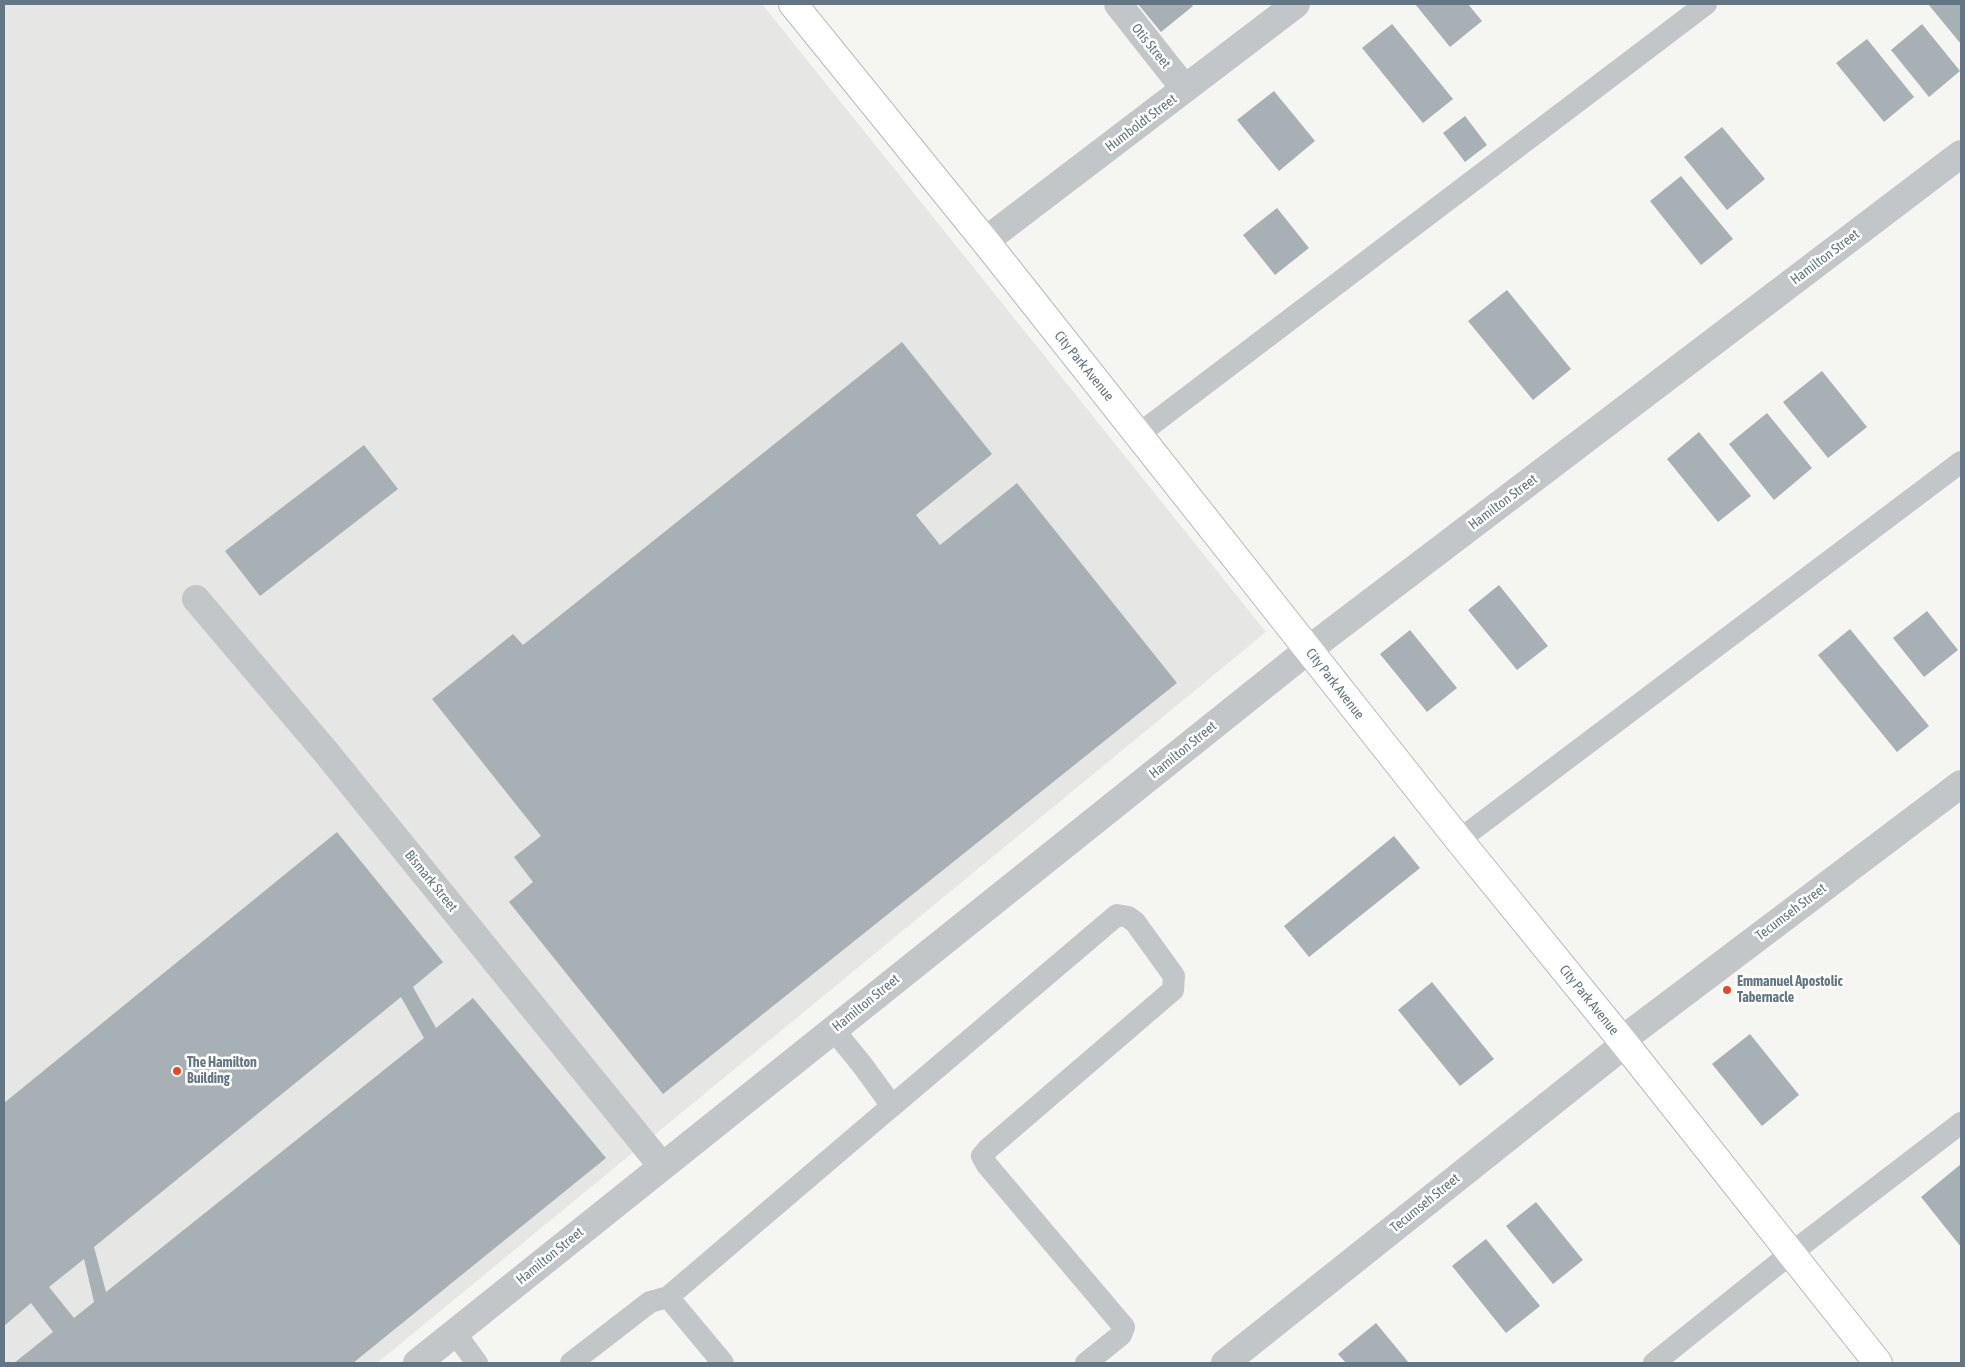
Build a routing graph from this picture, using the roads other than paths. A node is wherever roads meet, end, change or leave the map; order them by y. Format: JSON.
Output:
{"nodes":[{"id":1,"x":793,"y":4,"type":"edge"},
{"id":2,"x":1118,"y":4,"type":"edge"},
{"id":3,"x":1296,"y":4,"type":"edge"},
{"id":4,"x":1706,"y":4,"type":"edge"},
{"id":5,"x":1185,"y":88,"type":"junction"},
{"id":6,"x":1961,"y":154,"type":"edge"},
{"id":7,"x":985,"y":241,"type":"junction"},
{"id":8,"x":1139,"y":434,"type":"junction"},
{"id":9,"x":1961,"y":462,"type":"edge"},
{"id":10,"x":196,"y":599,"type":"dead end"},
{"id":11,"x":1308,"y":650,"type":"junction"},
{"id":12,"x":1961,"y":784,"type":"edge"},
{"id":13,"x":1459,"y":840,"type":"junction"},
{"id":14,"x":833,"y":1029,"type":"junction"},
{"id":15,"x":1623,"y":1042,"type":"junction"},
{"id":16,"x":892,"y":1106,"type":"junction"},
{"id":17,"x":1961,"y":1123,"type":"edge"},
{"id":18,"x":662,"y":1166,"type":"junction"},
{"id":19,"x":1790,"y":1254,"type":"junction"},
{"id":20,"x":668,"y":1297,"type":"junction"},
{"id":21,"x":454,"y":1333,"type":"junction"},
{"id":22,"x":417,"y":1363,"type":"edge"},
{"id":23,"x":477,"y":1363,"type":"edge"},
{"id":24,"x":571,"y":1363,"type":"edge"},
{"id":25,"x":723,"y":1363,"type":"edge"},
{"id":26,"x":1086,"y":1363,"type":"edge"},
{"id":27,"x":1225,"y":1363,"type":"edge"},
{"id":28,"x":1654,"y":1363,"type":"edge"},
{"id":29,"x":1878,"y":1363,"type":"edge"}],
"edges":[{"from":1,"to":7,"type":"street","name":"City Park Avenue"},
{"from":2,"to":5,"type":"street","name":"Otis Street"},
{"from":3,"to":5,"type":"street","name":"Humboldt Street"},
{"from":4,"to":8,"type":"lane"},
{"from":5,"to":7,"type":"street","name":"Humboldt Street"},
{"from":6,"to":11,"type":"street","name":"Hamilton Street"},
{"from":7,"to":8,"type":"street","name":"City Park Avenue"},
{"from":8,"to":11,"type":"street","name":"City Park Avenue"},
{"from":9,"to":13,"type":"lane"},
{"from":10,"to":18,"type":"street","name":"Bismark Street"},
{"from":11,"to":13,"type":"street","name":"City Park Avenue"},
{"from":11,"to":14,"type":"street","name":"Hamilton Street"},
{"from":12,"to":15,"type":"street","name":"Tecumseh Street"},
{"from":13,"to":15,"type":"street","name":"City Park Avenue"},
{"from":14,"to":16,"type":"lane"},
{"from":14,"to":18,"type":"street","name":"Hamilton Street"},
{"from":15,"to":19,"type":"street","name":"City Park Avenue"},
{"from":15,"to":27,"type":"street","name":"Tecumseh Street"},
{"from":16,"to":20,"type":"lane"},
{"from":16,"to":26,"type":"lane"},
{"from":17,"to":19,"type":"lane"},
{"from":18,"to":21,"type":"street","name":"Hamilton Street"},
{"from":19,"to":28,"type":"lane"},
{"from":19,"to":29,"type":"street","name":"City Park Avenue"},
{"from":20,"to":24,"type":"lane"},
{"from":20,"to":25,"type":"lane"},
{"from":21,"to":22,"type":"street","name":"Hamilton Street"},
{"from":21,"to":23,"type":"lane"}]}
